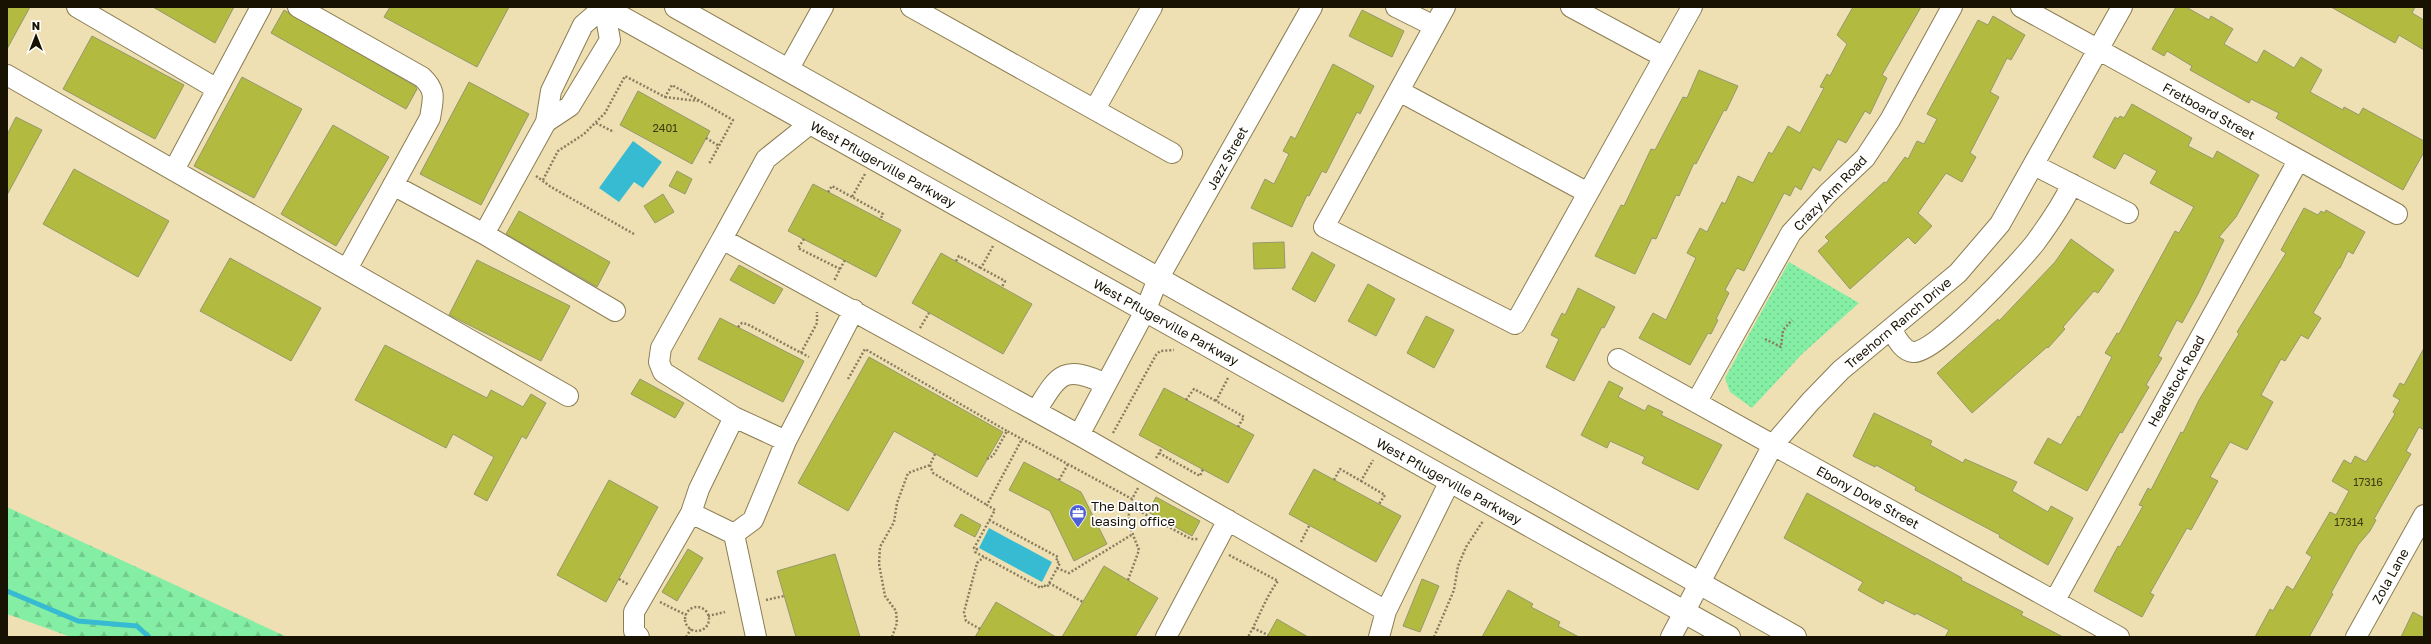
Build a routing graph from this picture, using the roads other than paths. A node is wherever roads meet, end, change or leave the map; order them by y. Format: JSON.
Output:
{"nodes":[{"id":1,"x":77,"y":7,"type":"edge"},
{"id":2,"x":261,"y":7,"type":"edge"},
{"id":3,"x":298,"y":7,"type":"edge"},
{"id":4,"x":604,"y":7,"type":"edge"},
{"id":5,"x":676,"y":7,"type":"edge"},
{"id":6,"x":823,"y":7,"type":"edge"},
{"id":7,"x":911,"y":7,"type":"edge"},
{"id":8,"x":1152,"y":7,"type":"edge"},
{"id":9,"x":1312,"y":7,"type":"edge"},
{"id":10,"x":1396,"y":7,"type":"edge"},
{"id":11,"x":1571,"y":7,"type":"edge"},
{"id":12,"x":1692,"y":7,"type":"edge"},
{"id":13,"x":1952,"y":7,"type":"edge"},
{"id":14,"x":2021,"y":7,"type":"edge"},
{"id":15,"x":2122,"y":7,"type":"edge"},
{"id":16,"x":1439,"y":13,"type":"edge"},
{"id":17,"x":2097,"y":50,"type":"junction"},
{"id":18,"x":1664,"y":57,"type":"junction"},
{"id":19,"x":788,"y":70,"type":"junction"},
{"id":20,"x":7,"y":75,"type":"edge"},
{"id":21,"x":217,"y":90,"type":"junction"},
{"id":22,"x":1399,"y":91,"type":"junction"},
{"id":23,"x":1095,"y":109,"type":"junction"},
{"id":24,"x":546,"y":122,"type":"junction"},
{"id":25,"x":810,"y":123,"type":"junction"},
{"id":26,"x":1172,"y":153,"type":"dead end"},
{"id":27,"x":2298,"y":161,"type":"junction"},
{"id":28,"x":2034,"y":165,"type":"junction"},
{"id":29,"x":174,"y":170,"type":"junction"},
{"id":30,"x":2072,"y":184,"type":"junction"},
{"id":31,"x":393,"y":185,"type":"junction"},
{"id":32,"x":1588,"y":193,"type":"junction"},
{"id":33,"x":2128,"y":213,"type":"dead end"},
{"id":34,"x":2397,"y":214,"type":"dead end"},
{"id":35,"x":484,"y":234,"type":"junction"},
{"id":36,"x":722,"y":239,"type":"junction"},
{"id":37,"x":347,"y":269,"type":"junction"},
{"id":38,"x":1158,"y":279,"type":"junction"},
{"id":39,"x":854,"y":310,"type":"junction"},
{"id":40,"x":1145,"y":310,"type":"junction"},
{"id":41,"x":615,"y":311,"type":"dead end"},
{"id":42,"x":1890,"y":329,"type":"junction"},
{"id":43,"x":1618,"y":359,"type":"dead end"},
{"id":44,"x":1106,"y":384,"type":"junction"},
{"id":45,"x":568,"y":396,"type":"dead end"},
{"id":46,"x":1697,"y":401,"type":"junction"},
{"id":47,"x":1036,"y":411,"type":"junction"},
{"id":48,"x":734,"y":417,"type":"junction"},
{"id":49,"x":1079,"y":434,"type":"junction"},
{"id":50,"x":786,"y":441,"type":"junction"},
{"id":51,"x":1773,"y":444,"type":"junction"},
{"id":52,"x":1450,"y":481,"type":"junction"},
{"id":53,"x":691,"y":513,"type":"junction"},
{"id":54,"x":2424,"y":515,"type":"edge"},
{"id":55,"x":1228,"y":520,"type":"junction"},
{"id":56,"x":734,"y":534,"type":"junction"},
{"id":57,"x":1700,"y":584,"type":"junction"},
{"id":58,"x":2055,"y":600,"type":"junction"},
{"id":59,"x":1386,"y":611,"type":"junction"},
{"id":60,"x":1684,"y":613,"type":"junction"},
{"id":61,"x":639,"y":637,"type":"edge"},
{"id":62,"x":756,"y":637,"type":"edge"},
{"id":63,"x":1166,"y":637,"type":"edge"},
{"id":64,"x":1379,"y":637,"type":"edge"},
{"id":65,"x":1671,"y":637,"type":"edge"},
{"id":66,"x":1729,"y":637,"type":"edge"},
{"id":67,"x":1796,"y":637,"type":"edge"},
{"id":68,"x":2119,"y":637,"type":"edge"},
{"id":69,"x":2356,"y":637,"type":"edge"}],
"edges":[{"from":1,"to":21,"type":"street"},
{"from":2,"to":21,"type":"street"},
{"from":3,"to":31,"type":"street"},
{"from":4,"to":24,"type":"street"},
{"from":4,"to":24,"type":"street"},
{"from":4,"to":25,"type":"main road","name":"West Pflugerville Parkway"},
{"from":5,"to":19,"type":"main road"},
{"from":6,"to":19,"type":"street"},
{"from":7,"to":23,"type":"street"},
{"from":8,"to":23,"type":"street"},
{"from":9,"to":38,"type":"street","name":"Jazz Street"},
{"from":10,"to":16,"type":"street"},
{"from":11,"to":18,"type":"street"},
{"from":12,"to":18,"type":"street"},
{"from":13,"to":46,"type":"street","name":"Crazy Arm Road"},
{"from":14,"to":17,"type":"street","name":"Fretboard Street"},
{"from":15,"to":17,"type":"street","name":"Treehorn Ranch Drive"},
{"from":16,"to":22,"type":"street"},
{"from":17,"to":27,"type":"street","name":"Fretboard Street"},
{"from":17,"to":28,"type":"street","name":"Treehorn Ranch Drive"},
{"from":18,"to":32,"type":"street"},
{"from":19,"to":38,"type":"main road"},
{"from":20,"to":29,"type":"street"},
{"from":21,"to":29,"type":"street"},
{"from":22,"to":32,"type":"street"},
{"from":22,"to":32,"type":"street"},
{"from":23,"to":26,"type":"street"},
{"from":24,"to":35,"type":"street"},
{"from":25,"to":36,"type":"street"},
{"from":25,"to":40,"type":"main road","name":"West Pflugerville Parkway"},
{"from":27,"to":34,"type":"street","name":"Fretboard Street"},
{"from":27,"to":58,"type":"street","name":"Headstock Road"},
{"from":28,"to":30,"type":"street"},
{"from":28,"to":42,"type":"street","name":"Treehorn Ranch Drive"},
{"from":29,"to":37,"type":"street"},
{"from":30,"to":33,"type":"street"},
{"from":30,"to":42,"type":"street"},
{"from":31,"to":35,"type":"street"},
{"from":31,"to":37,"type":"street"},
{"from":35,"to":41,"type":"street"},
{"from":36,"to":39,"type":"street"},
{"from":36,"to":48,"type":"street"},
{"from":37,"to":45,"type":"street"},
{"from":38,"to":40,"type":"street","name":"Jazz Street"},
{"from":38,"to":57,"type":"main road"},
{"from":39,"to":47,"type":"street"},
{"from":39,"to":50,"type":"street"},
{"from":40,"to":44,"type":"street","name":"Jazz Street"},
{"from":40,"to":52,"type":"main road","name":"West Pflugerville Parkway"},
{"from":42,"to":51,"type":"street","name":"Treehorn Ranch Drive"},
{"from":43,"to":46,"type":"street","name":"Ebony Dove Street"},
{"from":44,"to":47,"type":"street"},
{"from":44,"to":49,"type":"street","name":"Jazz Street"},
{"from":46,"to":51,"type":"street","name":"Ebony Dove Street"},
{"from":47,"to":49,"type":"street"},
{"from":48,"to":50,"type":"street"},
{"from":48,"to":53,"type":"street"},
{"from":49,"to":55,"type":"street"},
{"from":50,"to":56,"type":"street"},
{"from":51,"to":57,"type":"street","name":"Treehorn Ranch Drive"},
{"from":51,"to":58,"type":"street","name":"Ebony Dove Street"},
{"from":52,"to":59,"type":"street"},
{"from":52,"to":60,"type":"main road","name":"West Pflugerville Parkway"},
{"from":53,"to":56,"type":"street"},
{"from":53,"to":61,"type":"street"},
{"from":54,"to":69,"type":"street","name":"Zola Lane"},
{"from":55,"to":59,"type":"street"},
{"from":55,"to":63,"type":"street"},
{"from":56,"to":62,"type":"street"},
{"from":57,"to":60,"type":"street","name":"Treehorn Ranch Drive"},
{"from":57,"to":67,"type":"main road"},
{"from":58,"to":68,"type":"street","name":"Ebony Dove Street"},
{"from":59,"to":64,"type":"street"},
{"from":60,"to":65,"type":"street","name":"Treehorn Ranch Drive"},
{"from":60,"to":66,"type":"main road","name":"West Pflugerville Parkway"}]}
